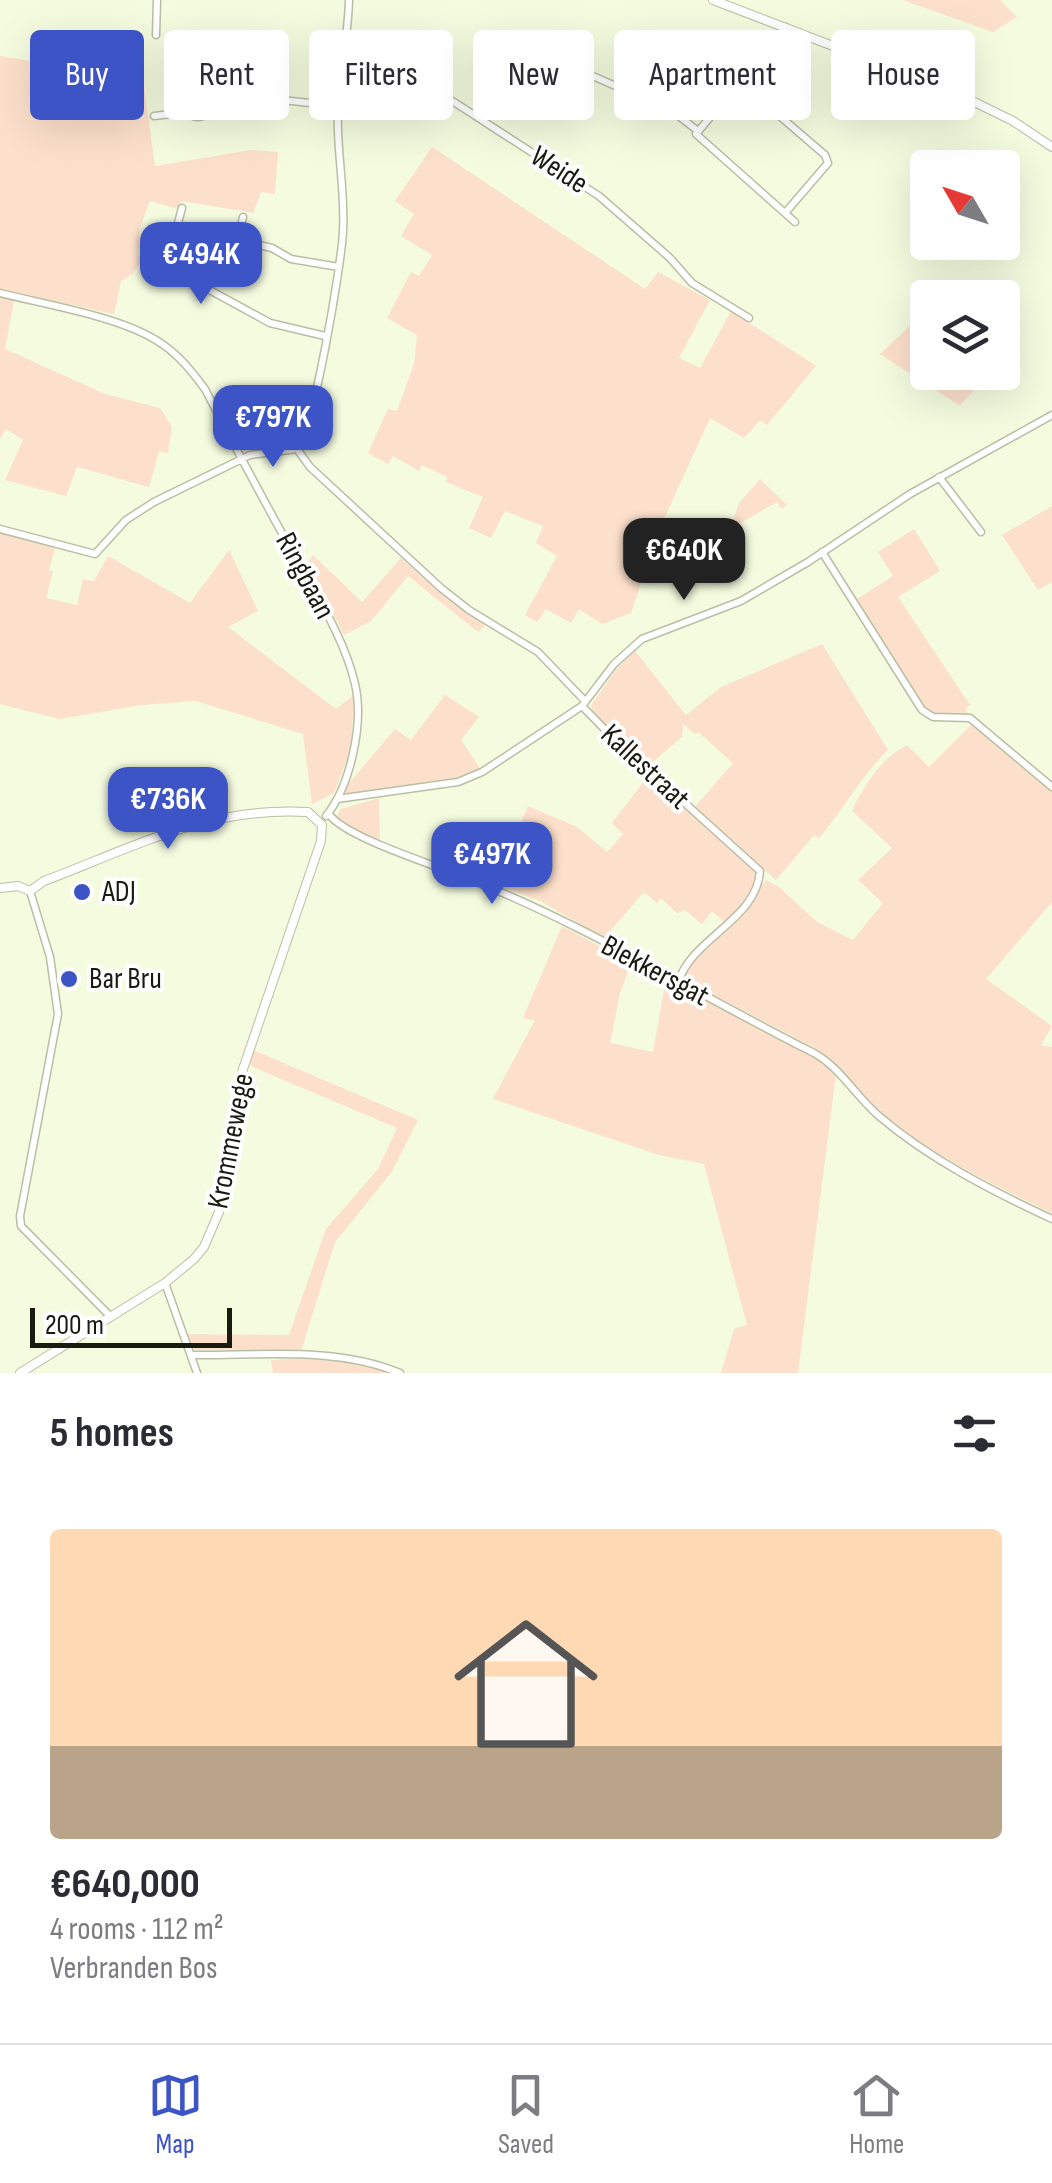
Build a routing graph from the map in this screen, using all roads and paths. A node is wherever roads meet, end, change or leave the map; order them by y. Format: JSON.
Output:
{"nodes":[{"id":1,"x":157,"y":0,"type":"edge"},
{"id":2,"x":349,"y":0,"type":"edge"},
{"id":3,"x":714,"y":0,"type":"edge"},
{"id":4,"x":786,"y":27,"type":"junction"},
{"id":5,"x":347,"y":30,"type":"edge"},
{"id":6,"x":783,"y":30,"type":"edge"},
{"id":7,"x":156,"y":35,"type":"dead end"},
{"id":8,"x":453,"y":102,"type":"edge"},
{"id":9,"x":309,"y":103,"type":"edge"},
{"id":10,"x":154,"y":116,"type":"dead end"},
{"id":11,"x":339,"y":120,"type":"edge"},
{"id":12,"x":684,"y":120,"type":"edge"},
{"id":13,"x":707,"y":120,"type":"edge"},
{"id":14,"x":784,"y":120,"type":"edge"},
{"id":15,"x":698,"y":131,"type":"junction"},
{"id":16,"x":1052,"y":147,"type":"edge"},
{"id":17,"x":182,"y":208,"type":"dead end"},
{"id":18,"x":784,"y":213,"type":"junction"},
{"id":19,"x":243,"y":217,"type":"dead end"},
{"id":20,"x":795,"y":222,"type":"dead end"},
{"id":21,"x":238,"y":240,"type":"junction"},
{"id":22,"x":235,"y":253,"type":"dead end"},
{"id":23,"x":339,"y":267,"type":"junction"},
{"id":24,"x":0,"y":293,"type":"edge"},
{"id":25,"x":749,"y":318,"type":"dead end"},
{"id":26,"x":325,"y":336,"type":"junction"},
{"id":27,"x":1052,"y":415,"type":"edge"},
{"id":28,"x":297,"y":449,"type":"junction"},
{"id":29,"x":241,"y":459,"type":"junction"},
{"id":30,"x":940,"y":478,"type":"junction"},
{"id":31,"x":0,"y":529,"type":"edge"},
{"id":32,"x":981,"y":532,"type":"dead end"},
{"id":33,"x":822,"y":552,"type":"junction"},
{"id":34,"x":584,"y":704,"type":"junction"},
{"id":35,"x":1052,"y":787,"type":"edge"},
{"id":36,"x":337,"y":799,"type":"junction"},
{"id":37,"x":329,"y":814,"type":"junction"},
{"id":38,"x":320,"y":820,"type":"junction"},
{"id":39,"x":0,"y":888,"type":"edge"},
{"id":40,"x":30,"y":891,"type":"junction"},
{"id":41,"x":678,"y":983,"type":"junction"},
{"id":42,"x":1052,"y":1219,"type":"edge"},
{"id":43,"x":164,"y":1283,"type":"junction"},
{"id":44,"x":110,"y":1316,"type":"junction"},
{"id":45,"x":191,"y":1355,"type":"junction"},
{"id":46,"x":20,"y":1373,"type":"edge"},
{"id":47,"x":197,"y":1373,"type":"edge"},
{"id":48,"x":400,"y":1373,"type":"edge"}],
"edges":[{"from":1,"to":7,"type":"street"},
{"from":2,"to":5,"type":"street"},
{"from":3,"to":4,"type":"street"},
{"from":4,"to":6,"type":"street"},
{"from":4,"to":16,"type":"street"},
{"from":8,"to":25,"type":"street","name":"Weide"},
{"from":9,"to":10,"type":"street"},
{"from":11,"to":23,"type":"street"},
{"from":12,"to":15,"type":"street"},
{"from":13,"to":15,"type":"street"},
{"from":14,"to":18,"type":"street"},
{"from":15,"to":18,"type":"street"},
{"from":17,"to":26,"type":"street"},
{"from":18,"to":20,"type":"street"},
{"from":19,"to":21,"type":"street"},
{"from":21,"to":22,"type":"street"},
{"from":21,"to":23,"type":"street"},
{"from":23,"to":26,"type":"street"},
{"from":24,"to":29,"type":"street","name":"Ringbaan"},
{"from":26,"to":28,"type":"street"},
{"from":27,"to":30,"type":"street"},
{"from":28,"to":29,"type":"street"},
{"from":28,"to":34,"type":"street","name":"Kallestraat"},
{"from":29,"to":31,"type":"street"},
{"from":29,"to":36,"type":"street","name":"Ringbaan"},
{"from":30,"to":32,"type":"street"},
{"from":30,"to":33,"type":"street"},
{"from":33,"to":34,"type":"street"},
{"from":33,"to":35,"type":"street"},
{"from":34,"to":36,"type":"street","name":"Kallestraat"},
{"from":34,"to":41,"type":"street","name":"Kallestraat"},
{"from":36,"to":37,"type":"street","name":"Ringbaan"},
{"from":37,"to":38,"type":"street","name":"Ringbaan"},
{"from":37,"to":41,"type":"street","name":"Blekkersgat"},
{"from":38,"to":40,"type":"street"},
{"from":38,"to":43,"type":"street","name":"Krommewege"},
{"from":39,"to":40,"type":"street"},
{"from":40,"to":44,"type":"street"},
{"from":41,"to":42,"type":"street","name":"Blekkersgat"},
{"from":43,"to":44,"type":"street","name":"Krommewege"},
{"from":43,"to":45,"type":"street"},
{"from":44,"to":46,"type":"street","name":"Krommewege"},
{"from":45,"to":47,"type":"street"},
{"from":45,"to":48,"type":"street"}]}
